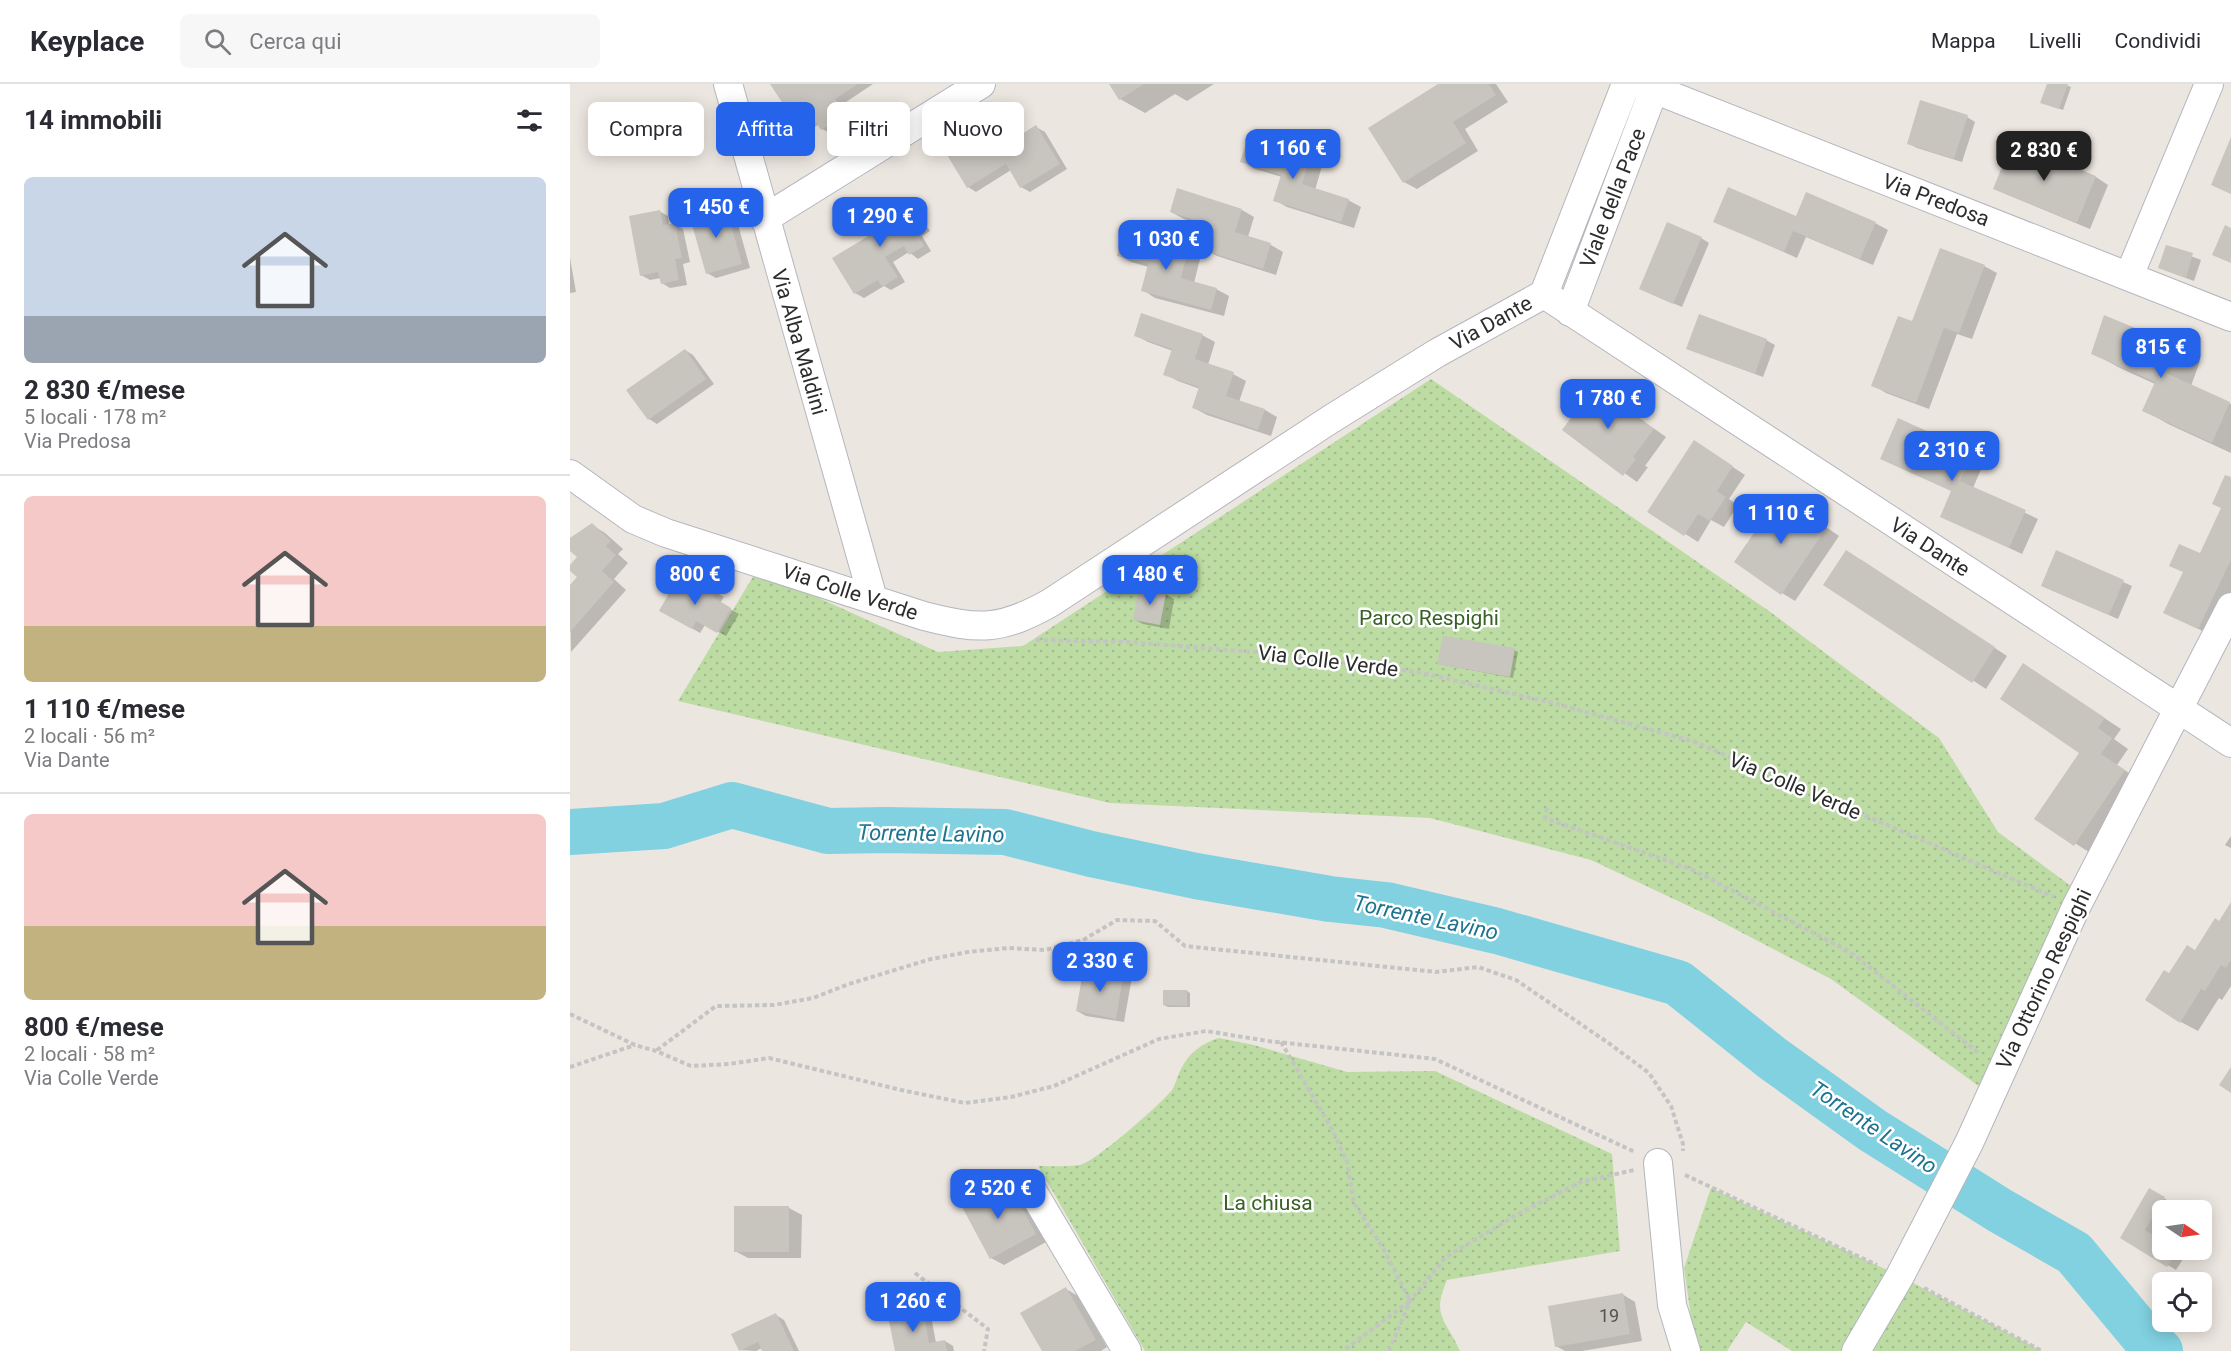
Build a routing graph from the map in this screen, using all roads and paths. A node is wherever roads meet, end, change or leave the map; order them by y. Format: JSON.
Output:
{"nodes":[{"id":1,"x":728,"y":84,"type":"edge"},
{"id":2,"x":981,"y":84,"type":"edge"},
{"id":3,"x":1626,"y":84,"type":"edge"},
{"id":4,"x":2209,"y":84,"type":"edge"},
{"id":5,"x":1651,"y":86,"type":"edge"},
{"id":6,"x":764,"y":219,"type":"junction"},
{"id":7,"x":2129,"y":276,"type":"junction"},
{"id":8,"x":1544,"y":294,"type":"junction"},
{"id":9,"x":1570,"y":312,"type":"junction"},
{"id":10,"x":2231,"y":317,"type":"edge"},
{"id":11,"x":570,"y":474,"type":"edge"},
{"id":12,"x":873,"y":598,"type":"junction"},
{"id":13,"x":2231,"y":607,"type":"edge"},
{"id":14,"x":985,"y":627,"type":"joint"},
{"id":15,"x":1031,"y":639,"type":"dead end"},
{"id":16,"x":2178,"y":709,"type":"junction"},
{"id":17,"x":2231,"y":743,"type":"edge"},
{"id":18,"x":1547,"y":808,"type":"dead end"},
{"id":19,"x":2076,"y":907,"type":"junction"},
{"id":20,"x":570,"y":1014,"type":"edge"},
{"id":21,"x":1268,"y":1041,"type":"dead end"},
{"id":22,"x":1280,"y":1042,"type":"dead end"},
{"id":23,"x":635,"y":1045,"type":"junction"},
{"id":24,"x":656,"y":1051,"type":"junction"},
{"id":25,"x":570,"y":1067,"type":"edge"},
{"id":26,"x":2002,"y":1071,"type":"junction"},
{"id":27,"x":1670,"y":1158,"type":"joint"},
{"id":28,"x":1614,"y":1176,"type":"dead end"},
{"id":29,"x":1030,"y":1187,"type":"dead end"},
{"id":30,"x":915,"y":1273,"type":"dead end"},
{"id":31,"x":1410,"y":1301,"type":"junction"},
{"id":32,"x":984,"y":1351,"type":"edge"},
{"id":33,"x":1127,"y":1351,"type":"edge"},
{"id":34,"x":1343,"y":1351,"type":"edge"},
{"id":35,"x":1389,"y":1351,"type":"edge"},
{"id":36,"x":1686,"y":1351,"type":"edge"},
{"id":37,"x":1856,"y":1351,"type":"edge"}],
"edges":[{"from":1,"to":6,"type":"street","name":"Via Alba Maldini"},
{"from":2,"to":6,"type":"street"},
{"from":3,"to":8,"type":"street","name":"Viale della Pace"},
{"from":4,"to":7,"type":"street"},
{"from":5,"to":7,"type":"street","name":"Via Predosa"},
{"from":5,"to":9,"type":"street","name":"Viale della Pace"},
{"from":6,"to":12,"type":"street","name":"Via Alba Maldini"},
{"from":7,"to":10,"type":"street","name":"Via Predosa"},
{"from":8,"to":9,"type":"street","name":"Via Dante"},
{"from":8,"to":14,"type":"street","name":"Via Dante"},
{"from":9,"to":16,"type":"street","name":"Via Dante"},
{"from":11,"to":12,"type":"street","name":"Via Colle Verde"},
{"from":12,"to":14,"type":"street","name":"Via Colle Verde"},
{"from":13,"to":16,"type":"street","name":"Via Ottorino Respighi"},
{"from":15,"to":19,"type":"path","name":"Via Colle Verde"},
{"from":16,"to":17,"type":"street","name":"Via Dante"},
{"from":16,"to":19,"type":"street","name":"Via Ottorino Respighi"},
{"from":18,"to":26,"type":"path"},
{"from":19,"to":26,"type":"street","name":"Via Ottorino Respighi"},
{"from":20,"to":23,"type":"path"},
{"from":21,"to":24,"type":"path"},
{"from":22,"to":31,"type":"path"},
{"from":23,"to":24,"type":"path"},
{"from":23,"to":25,"type":"path"},
{"from":24,"to":27,"type":"path"},
{"from":26,"to":37,"type":"street","name":"Via Ottorino Respighi"},
{"from":27,"to":36,"type":"street"},
{"from":28,"to":31,"type":"path"},
{"from":29,"to":33,"type":"street"},
{"from":30,"to":32,"type":"path"},
{"from":31,"to":34,"type":"path"},
{"from":31,"to":35,"type":"path"}]}
